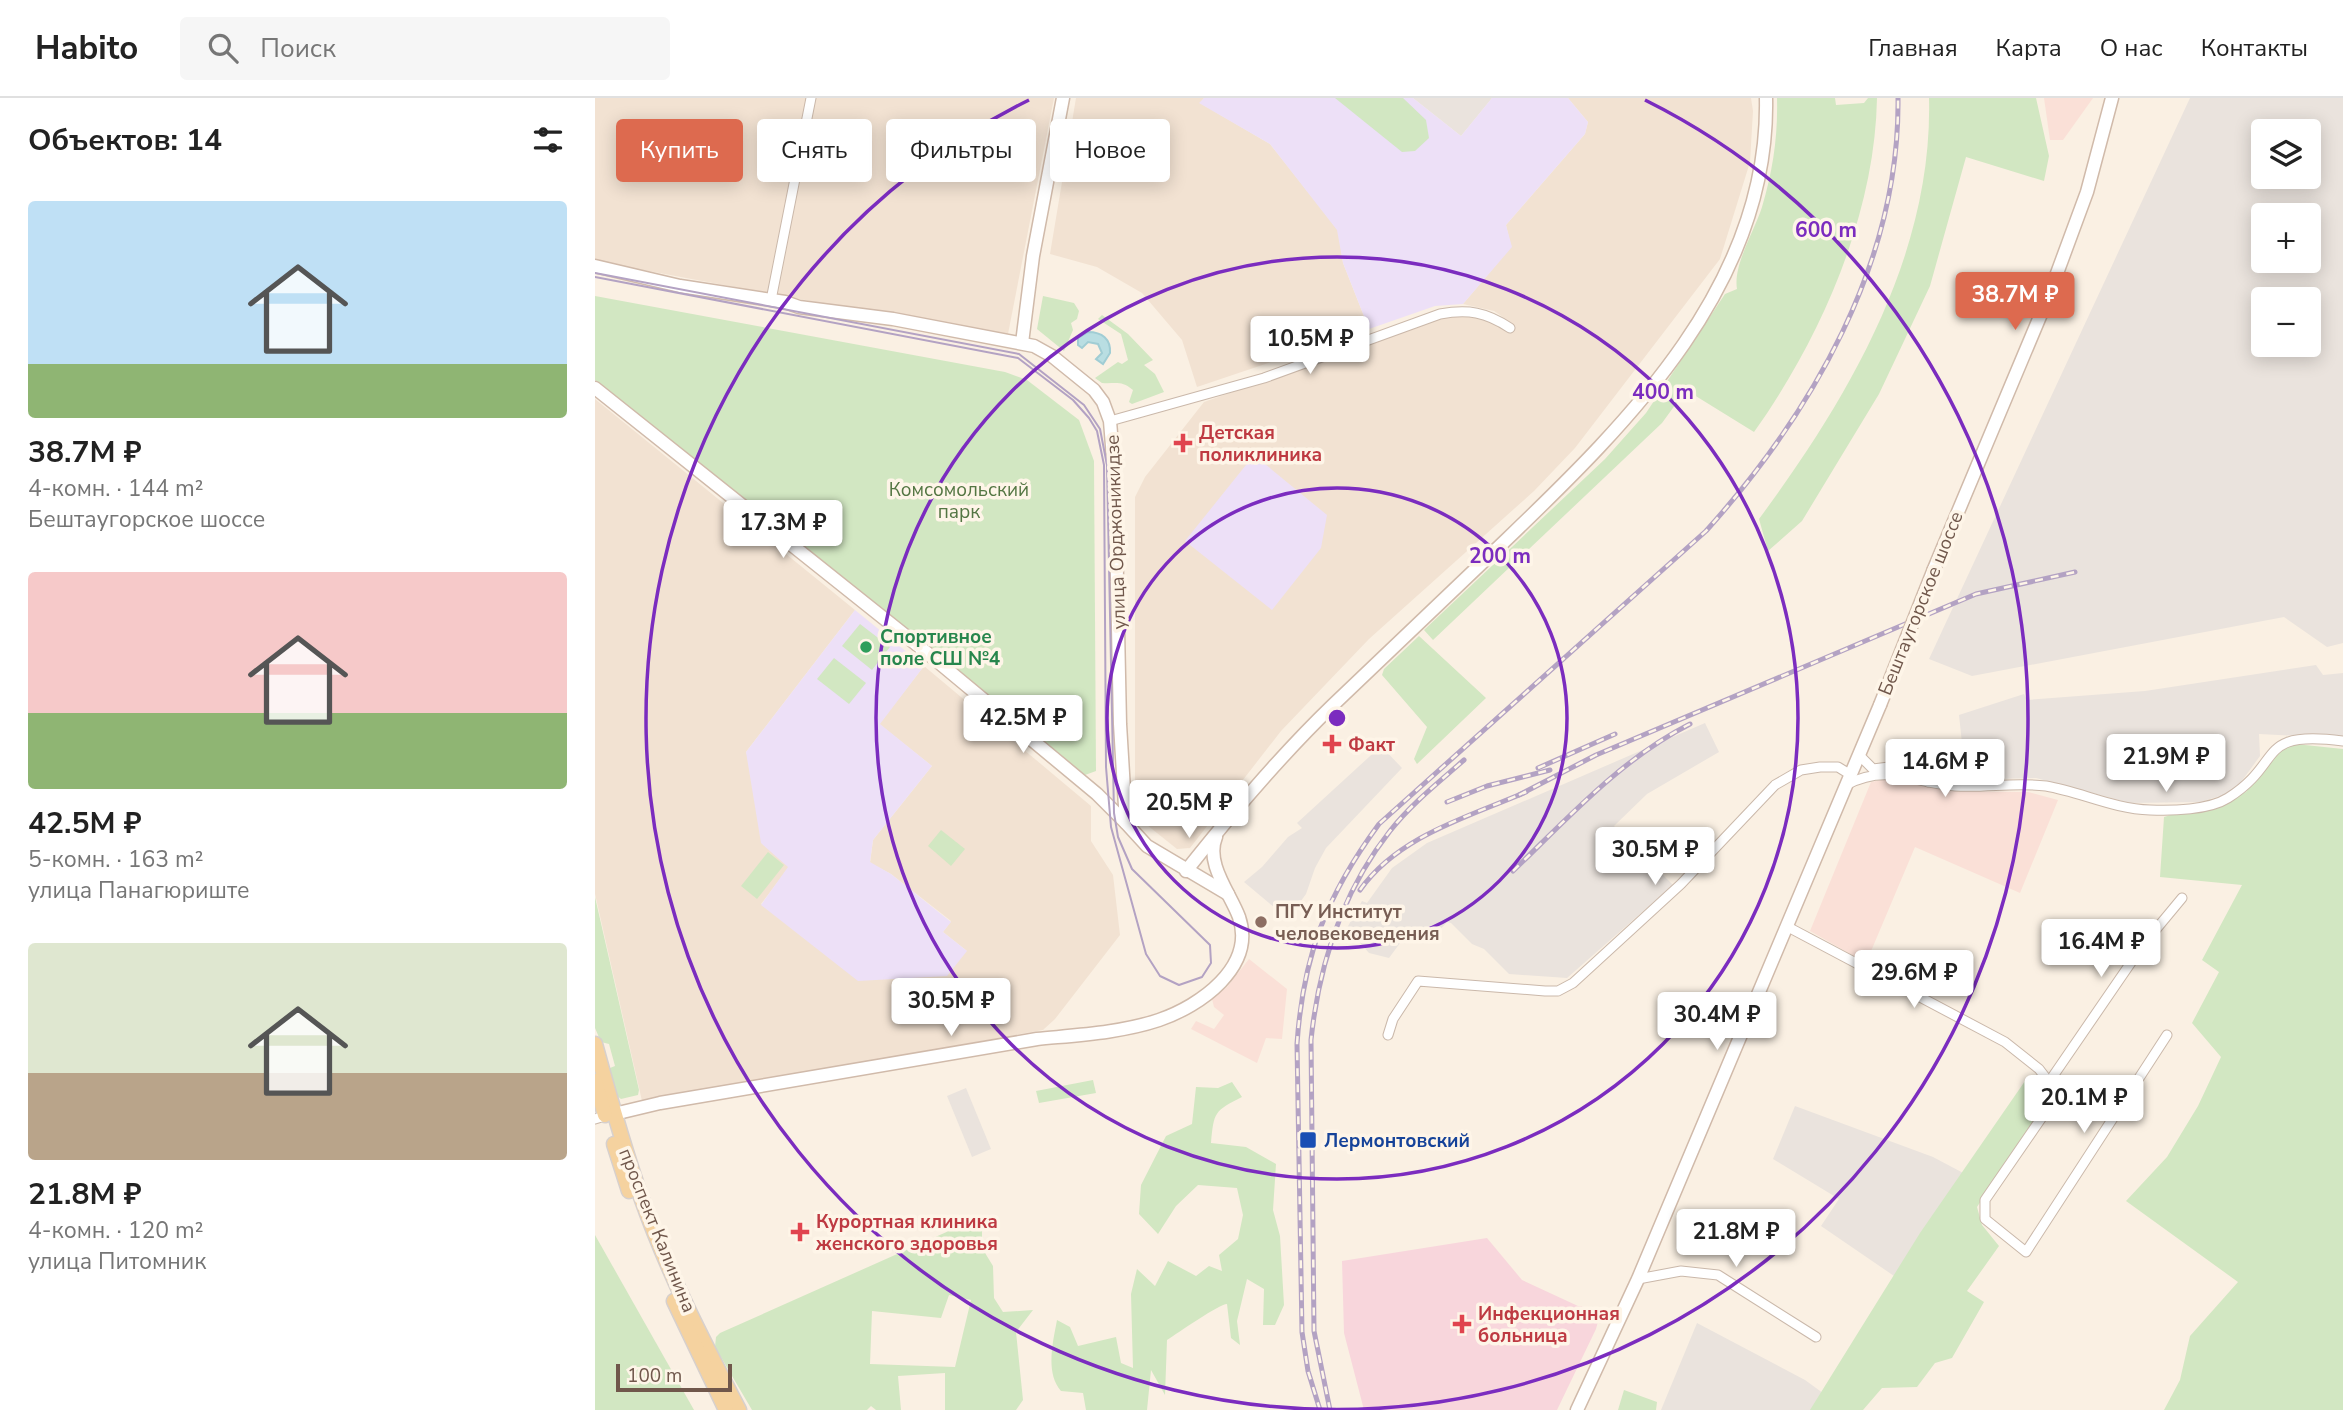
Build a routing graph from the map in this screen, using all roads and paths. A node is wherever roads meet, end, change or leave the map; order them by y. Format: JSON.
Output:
{"nodes":[{"id":1,"x":811,"y":98,"type":"edge"},
{"id":2,"x":1063,"y":98,"type":"edge"},
{"id":3,"x":1766,"y":98,"type":"edge"},
{"id":4,"x":2112,"y":98,"type":"edge"},
{"id":5,"x":595,"y":266,"type":"edge"},
{"id":6,"x":771,"y":300,"type":"junction"},
{"id":7,"x":1510,"y":328,"type":"dead end"},
{"id":8,"x":1022,"y":343,"type":"junction"},
{"id":9,"x":595,"y":388,"type":"edge"},
{"id":10,"x":1110,"y":421,"type":"junction"},
{"id":11,"x":2343,"y":741,"type":"edge"},
{"id":12,"x":1859,"y":755,"type":"junction"},
{"id":13,"x":1921,"y":763,"type":"junction"},
{"id":14,"x":1935,"y":765,"type":"junction"},
{"id":15,"x":1849,"y":780,"type":"junction"},
{"id":16,"x":1925,"y":781,"type":"junction"},
{"id":17,"x":1966,"y":786,"type":"junction"},
{"id":18,"x":1126,"y":823,"type":"junction"},
{"id":19,"x":1219,"y":830,"type":"junction"},
{"id":20,"x":1186,"y":871,"type":"junction"},
{"id":21,"x":1228,"y":894,"type":"junction"},
{"id":22,"x":2182,"y":898,"type":"dead end"},
{"id":23,"x":1788,"y":927,"type":"junction"},
{"id":24,"x":1388,"y":1035,"type":"dead end"},
{"id":25,"x":2167,"y":1035,"type":"dead end"},
{"id":26,"x":595,"y":1044,"type":"edge"},
{"id":27,"x":595,"y":1082,"type":"edge"},
{"id":28,"x":2049,"y":1082,"type":"junction"},
{"id":29,"x":605,"y":1117,"type":"edge"},
{"id":30,"x":1638,"y":1279,"type":"junction"},
{"id":31,"x":1816,"y":1337,"type":"dead end"},
{"id":32,"x":726,"y":1410,"type":"edge"},
{"id":33,"x":739,"y":1410,"type":"edge"},
{"id":34,"x":1577,"y":1410,"type":"edge"}],
"edges":[{"from":1,"to":6,"type":"street"},
{"from":2,"to":8,"type":"street"},
{"from":3,"to":19,"type":"street"},
{"from":4,"to":12,"type":"street","name":"Бештаугорское шоссе","bridge":true},
{"from":5,"to":6,"type":"street","name":"улица Орджоникидзе"},
{"from":6,"to":8,"type":"street","name":"улица Орджоникидзе"},
{"from":7,"to":10,"type":"street"},
{"from":8,"to":10,"type":"street","name":"улица Орджоникидзе"},
{"from":9,"to":18,"type":"street"},
{"from":10,"to":18,"type":"street","name":"улица Орджоникидзе"},
{"from":11,"to":17,"type":"street"},
{"from":12,"to":13,"type":"street"},
{"from":12,"to":15,"type":"street","name":"Бештаугорское шоссе"},
{"from":13,"to":14,"type":"street"},
{"from":13,"to":16,"type":"street"},
{"from":14,"to":16,"type":"street"},
{"from":14,"to":17,"type":"street"},
{"from":15,"to":16,"type":"street"},
{"from":15,"to":23,"type":"street","name":"Бештаугорское шоссе"},
{"from":15,"to":24,"type":"street"},
{"from":16,"to":17,"type":"street"},
{"from":18,"to":20,"type":"street"},
{"from":19,"to":20,"type":"street"},
{"from":19,"to":21,"type":"street"},
{"from":20,"to":21,"type":"street"},
{"from":21,"to":29,"type":"street"},
{"from":22,"to":28,"type":"street"},
{"from":23,"to":28,"type":"street"},
{"from":23,"to":30,"type":"street","name":"Бештаугорское шоссе"},
{"from":25,"to":28,"type":"street"},
{"from":26,"to":29,"type":"main road","name":"проспект Калинина"},
{"from":27,"to":29,"type":"main road","name":"проспект Калинина"},
{"from":29,"to":32,"type":"main road","name":"проспект Калинина"},
{"from":29,"to":33,"type":"main road","name":"проспект Калинина"},
{"from":30,"to":31,"type":"street"},
{"from":30,"to":34,"type":"street","name":"Бештаугорское шоссе"}]}
